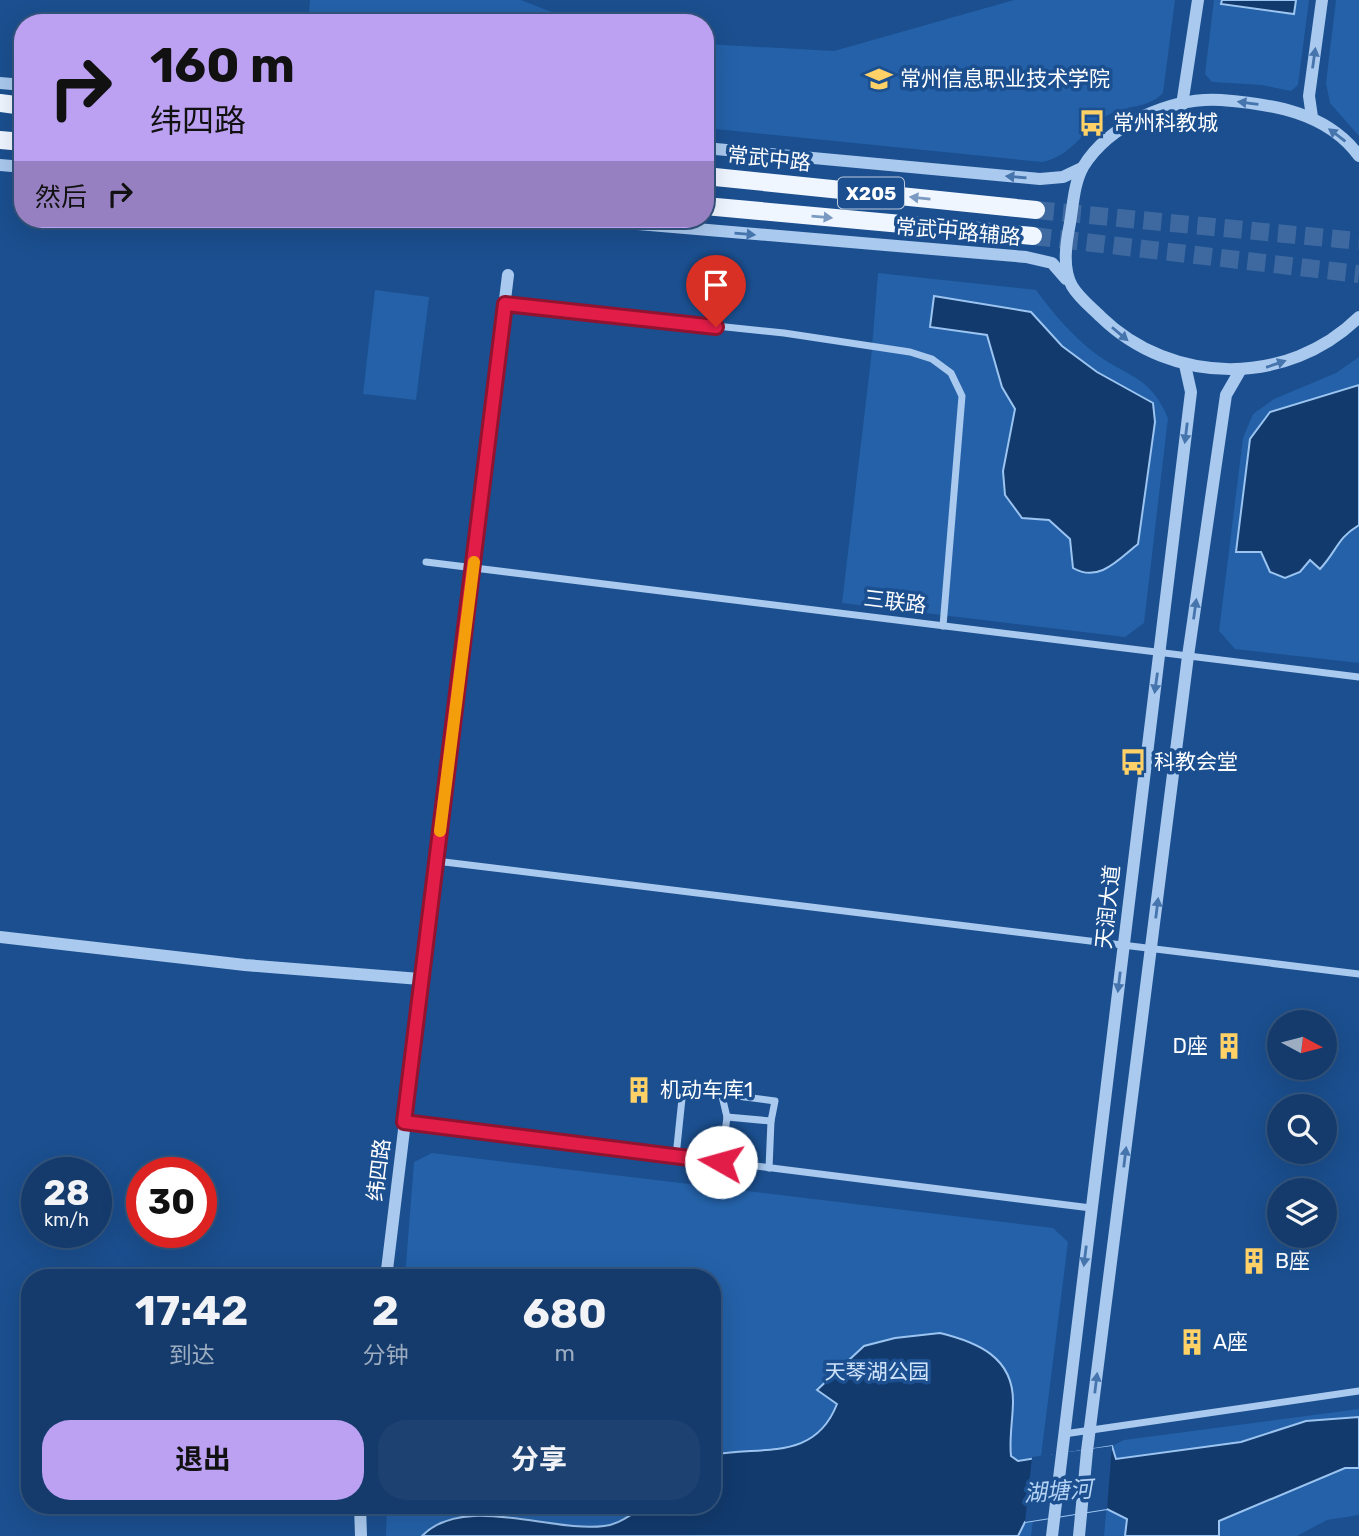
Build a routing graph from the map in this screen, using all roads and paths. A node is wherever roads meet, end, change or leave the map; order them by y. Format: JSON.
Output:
{"nodes":[{"id":1,"x":1198,"y":0,"type":"edge"},
{"id":2,"x":1322,"y":0,"type":"edge"},
{"id":3,"x":1182,"y":105,"type":"junction"},
{"id":4,"x":1312,"y":117,"type":"junction"},
{"id":5,"x":714,"y":149,"type":"edge"},
{"id":6,"x":1359,"y":156,"type":"edge"},
{"id":7,"x":1082,"y":168,"type":"junction"},
{"id":8,"x":714,"y":177,"type":"edge"},
{"id":9,"x":714,"y":207,"type":"edge"},
{"id":10,"x":1036,"y":210,"type":"tunnel mouth"},
{"id":11,"x":685,"y":228,"type":"edge"},
{"id":12,"x":1033,"y":236,"type":"tunnel mouth"},
{"id":13,"x":508,"y":275,"type":"dead end"},
{"id":14,"x":1072,"y":285,"type":"junction"},
{"id":15,"x":505,"y":304,"type":"junction"},
{"id":16,"x":1359,"y":317,"type":"edge"},
{"id":17,"x":1185,"y":365,"type":"junction"},
{"id":18,"x":1241,"y":369,"type":"junction"},
{"id":19,"x":426,"y":562,"type":"dead end"},
{"id":20,"x":473,"y":568,"type":"junction"},
{"id":21,"x":943,"y":626,"type":"junction"},
{"id":22,"x":1160,"y":653,"type":"junction"},
{"id":23,"x":1188,"y":656,"type":"junction"},
{"id":24,"x":1359,"y":677,"type":"edge"},
{"id":25,"x":436,"y":861,"type":"junction"},
{"id":26,"x":0,"y":937,"type":"edge"},
{"id":27,"x":1123,"y":945,"type":"junction"},
{"id":28,"x":1152,"y":949,"type":"junction"},
{"id":29,"x":1359,"y":974,"type":"edge"},
{"id":30,"x":420,"y":979,"type":"junction"},
{"id":31,"x":721,"y":1092,"type":"junction"},
{"id":32,"x":785,"y":1099,"type":"dead end"},
{"id":33,"x":775,"y":1101,"type":"junction"},
{"id":34,"x":727,"y":1117,"type":"junction"},
{"id":35,"x":771,"y":1121,"type":"junction"},
{"id":36,"x":404,"y":1122,"type":"junction"},
{"id":37,"x":676,"y":1156,"type":"junction"},
{"id":38,"x":721,"y":1162,"type":"junction"},
{"id":39,"x":769,"y":1168,"type":"junction"},
{"id":40,"x":1091,"y":1208,"type":"junction"},
{"id":41,"x":387,"y":1269,"type":"edge"},
{"id":42,"x":1359,"y":1391,"type":"edge"},
{"id":43,"x":1090,"y":1433,"type":"junction"},
{"id":44,"x":1063,"y":1434,"type":"junction"},
{"id":45,"x":360,"y":1514,"type":"edge"},
{"id":46,"x":1053,"y":1530,"type":"edge"},
{"id":47,"x":360,"y":1536,"type":"edge"},
{"id":48,"x":1079,"y":1536,"type":"edge"}],
"edges":[{"from":1,"to":3,"type":"street"},
{"from":4,"to":2,"type":"street","one_way":true},
{"from":4,"to":3,"type":"street","one_way":true},
{"from":3,"to":7,"type":"street"},
{"from":6,"to":4,"type":"street","one_way":true},
{"from":7,"to":5,"type":"street","one_way":true},
{"from":7,"to":14,"type":"street"},
{"from":10,"to":8,"type":"main road","name":"常武中路","number":"X205","one_way":true},
{"from":9,"to":12,"type":"main road","number":"X205","one_way":true},
{"from":11,"to":14,"type":"street","name":"常武中路辅路","one_way":true},
{"from":13,"to":15,"type":"street","name":"纬四路"},
{"from":14,"to":17,"type":"street","name":"常武中路辅路","one_way":true},
{"from":15,"to":20,"type":"street","name":"纬四路"},
{"from":15,"to":21,"type":"street"},
{"from":18,"to":16,"type":"street","name":"常武中路辅路","one_way":true},
{"from":17,"to":18,"type":"street","name":"常武中路辅路"},
{"from":17,"to":22,"type":"street","name":"天润大道","one_way":true},
{"from":23,"to":18,"type":"street","one_way":true},
{"from":19,"to":20,"type":"street","name":"三联路"},
{"from":20,"to":21,"type":"street","name":"三联路"},
{"from":20,"to":25,"type":"street","name":"纬四路"},
{"from":21,"to":22,"type":"street","name":"三联路"},
{"from":22,"to":23,"type":"street","name":"三联路"},
{"from":22,"to":27,"type":"street","name":"天润大道","one_way":true},
{"from":23,"to":24,"type":"street","name":"三联路"},
{"from":28,"to":23,"type":"street","one_way":true},
{"from":25,"to":27,"type":"street"},
{"from":25,"to":30,"type":"street","name":"纬四路"},
{"from":26,"to":30,"type":"street"},
{"from":27,"to":28,"type":"street"},
{"from":27,"to":40,"type":"street","name":"天润大道","one_way":true},
{"from":28,"to":29,"type":"street"},
{"from":43,"to":28,"type":"street","one_way":true},
{"from":30,"to":36,"type":"street","name":"纬四路"},
{"from":31,"to":33,"type":"street"},
{"from":31,"to":34,"type":"street"},
{"from":31,"to":37,"type":"street"},
{"from":32,"to":33,"type":"street"},
{"from":33,"to":35,"type":"street"},
{"from":34,"to":35,"type":"street"},
{"from":34,"to":38,"type":"street"},
{"from":35,"to":39,"type":"street"},
{"from":36,"to":37,"type":"street"},
{"from":36,"to":41,"type":"street","name":"纬四路"},
{"from":37,"to":38,"type":"street"},
{"from":38,"to":39,"type":"street"},
{"from":39,"to":40,"type":"street"},
{"from":40,"to":44,"type":"street","name":"天润大道","one_way":true},
{"from":42,"to":43,"type":"street"},
{"from":43,"to":44,"type":"street"},
{"from":43,"to":48,"type":"street"},
{"from":44,"to":46,"type":"street","name":"天润大道"},
{"from":45,"to":47,"type":"street"}]}
